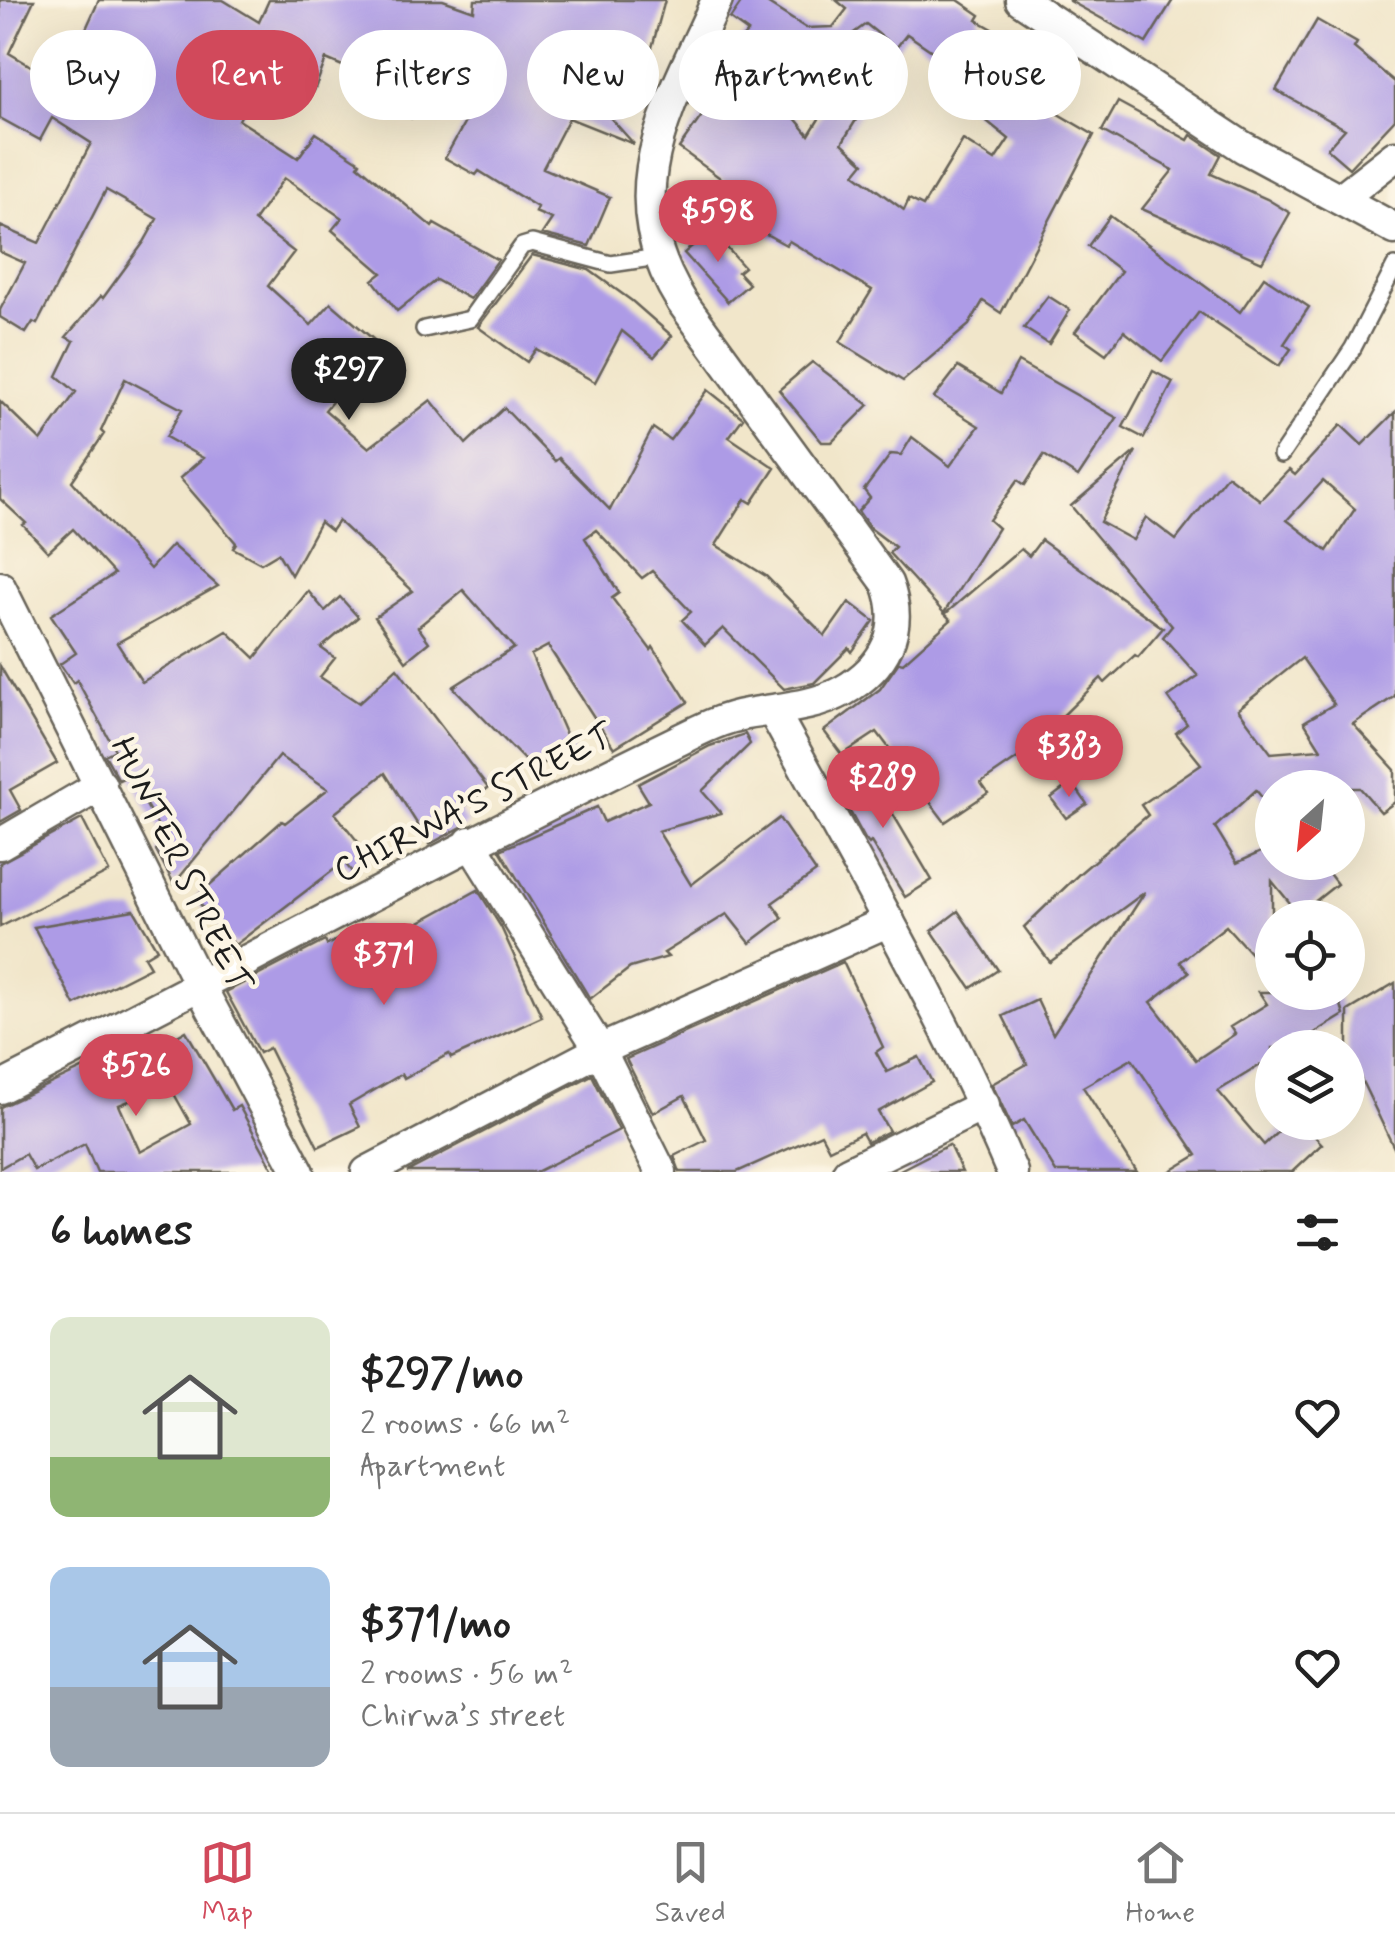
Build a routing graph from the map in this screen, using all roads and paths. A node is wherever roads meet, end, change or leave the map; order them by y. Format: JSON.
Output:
{"nodes":[{"id":1,"x":718,"y":0,"type":"edge"},
{"id":2,"x":1021,"y":0,"type":"edge"},
{"id":3,"x":1395,"y":156,"type":"edge"},
{"id":4,"x":1340,"y":199,"type":"junction"},
{"id":5,"x":1395,"y":230,"type":"edge"},
{"id":6,"x":658,"y":256,"type":"junction"},
{"id":7,"x":1395,"y":266,"type":"edge"},
{"id":8,"x":424,"y":329,"type":"dead end"},
{"id":9,"x":1281,"y":455,"type":"dead end"},
{"id":10,"x":2,"y":596,"type":"edge"},
{"id":11,"x":773,"y":710,"type":"junction"},
{"id":12,"x":101,"y":785,"type":"junction"},
{"id":13,"x":470,"y":842,"type":"junction"},
{"id":14,"x":0,"y":844,"type":"edge"},
{"id":15,"x":889,"y":921,"type":"junction"},
{"id":16,"x":200,"y":986,"type":"junction"},
{"id":17,"x":600,"y":1050,"type":"junction"},
{"id":18,"x":0,"y":1088,"type":"edge"},
{"id":19,"x":984,"y":1105,"type":"junction"},
{"id":20,"x":299,"y":1172,"type":"edge"},
{"id":21,"x":367,"y":1172,"type":"edge"},
{"id":22,"x":661,"y":1172,"type":"edge"},
{"id":23,"x":848,"y":1172,"type":"edge"},
{"id":24,"x":1012,"y":1172,"type":"edge"}],
"edges":[{"from":1,"to":6,"type":"street","name":"CHIRWA’S STREET"},
{"from":2,"to":4,"type":"street"},
{"from":3,"to":4,"type":"street"},
{"from":4,"to":5,"type":"street"},
{"from":6,"to":8,"type":"lane"},
{"from":6,"to":11,"type":"street","name":"CHIRWA’S STREET"},
{"from":7,"to":9,"type":"lane"},
{"from":10,"to":12,"type":"street","name":"HUNTER STREET"},
{"from":11,"to":13,"type":"street","name":"CHIRWA’S STREET"},
{"from":11,"to":15,"type":"street"},
{"from":12,"to":14,"type":"street"},
{"from":12,"to":16,"type":"street","name":"HUNTER STREET"},
{"from":13,"to":16,"type":"street","name":"CHIRWA’S STREET"},
{"from":13,"to":17,"type":"street"},
{"from":15,"to":17,"type":"street"},
{"from":15,"to":19,"type":"street"},
{"from":16,"to":18,"type":"street","name":"CHIRWA’S STREET"},
{"from":16,"to":20,"type":"street","name":"HUNTER STREET"},
{"from":17,"to":21,"type":"street"},
{"from":17,"to":22,"type":"street"},
{"from":19,"to":23,"type":"street"},
{"from":19,"to":24,"type":"street"}]}
